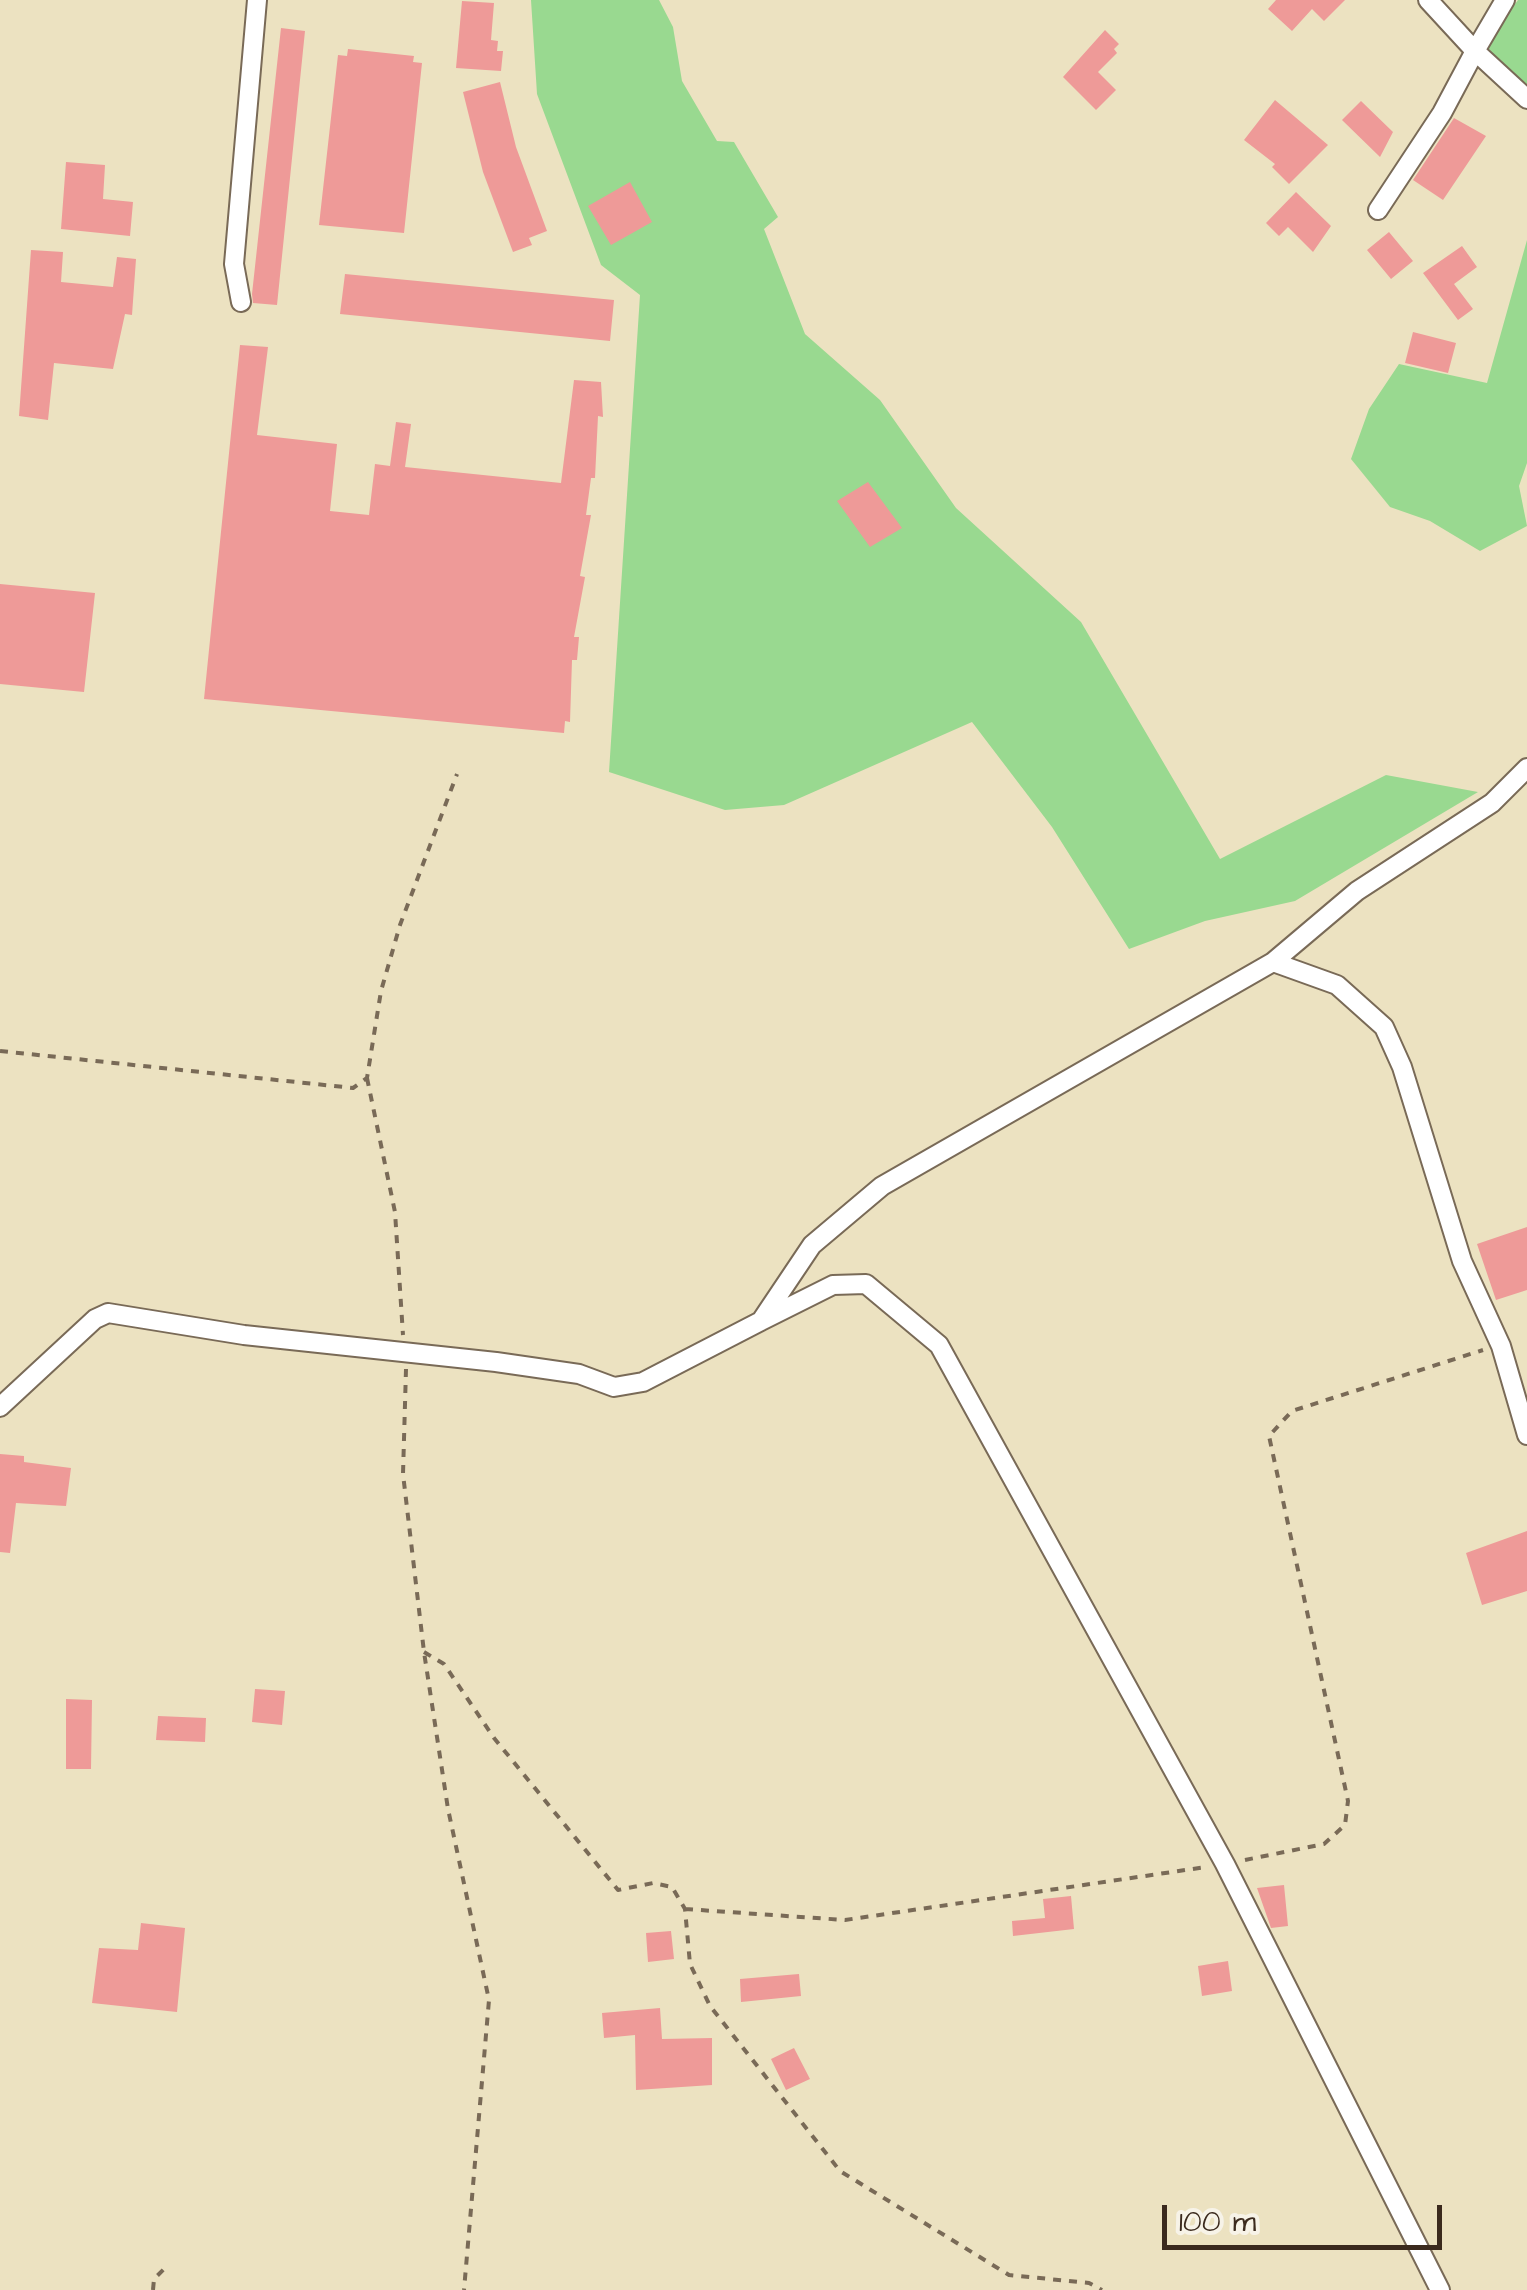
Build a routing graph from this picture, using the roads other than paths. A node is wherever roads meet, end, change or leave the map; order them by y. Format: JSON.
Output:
{"nodes":[{"id":1,"x":257,"y":0,"type":"edge"},
{"id":2,"x":1428,"y":0,"type":"edge"},
{"id":3,"x":1506,"y":0,"type":"edge"},
{"id":4,"x":1475,"y":51,"type":"junction"},
{"id":5,"x":1527,"y":99,"type":"edge"},
{"id":6,"x":1378,"y":210,"type":"dead end"},
{"id":7,"x":241,"y":302,"type":"dead end"},
{"id":8,"x":1527,"y":768,"type":"edge"},
{"id":9,"x":1273,"y":962,"type":"junction"},
{"id":10,"x":761,"y":1321,"type":"junction"},
{"id":11,"x":0,"y":1407,"type":"edge"},
{"id":12,"x":1527,"y":1435,"type":"edge"},
{"id":13,"x":1440,"y":2290,"type":"edge"}],
"edges":[{"from":1,"to":7,"type":"street"},
{"from":2,"to":4,"type":"street"},
{"from":3,"to":4,"type":"street"},
{"from":4,"to":5,"type":"street"},
{"from":4,"to":6,"type":"street"},
{"from":8,"to":9,"type":"street"},
{"from":9,"to":10,"type":"street"},
{"from":9,"to":12,"type":"street"},
{"from":10,"to":11,"type":"street"},
{"from":10,"to":13,"type":"street"}]}
